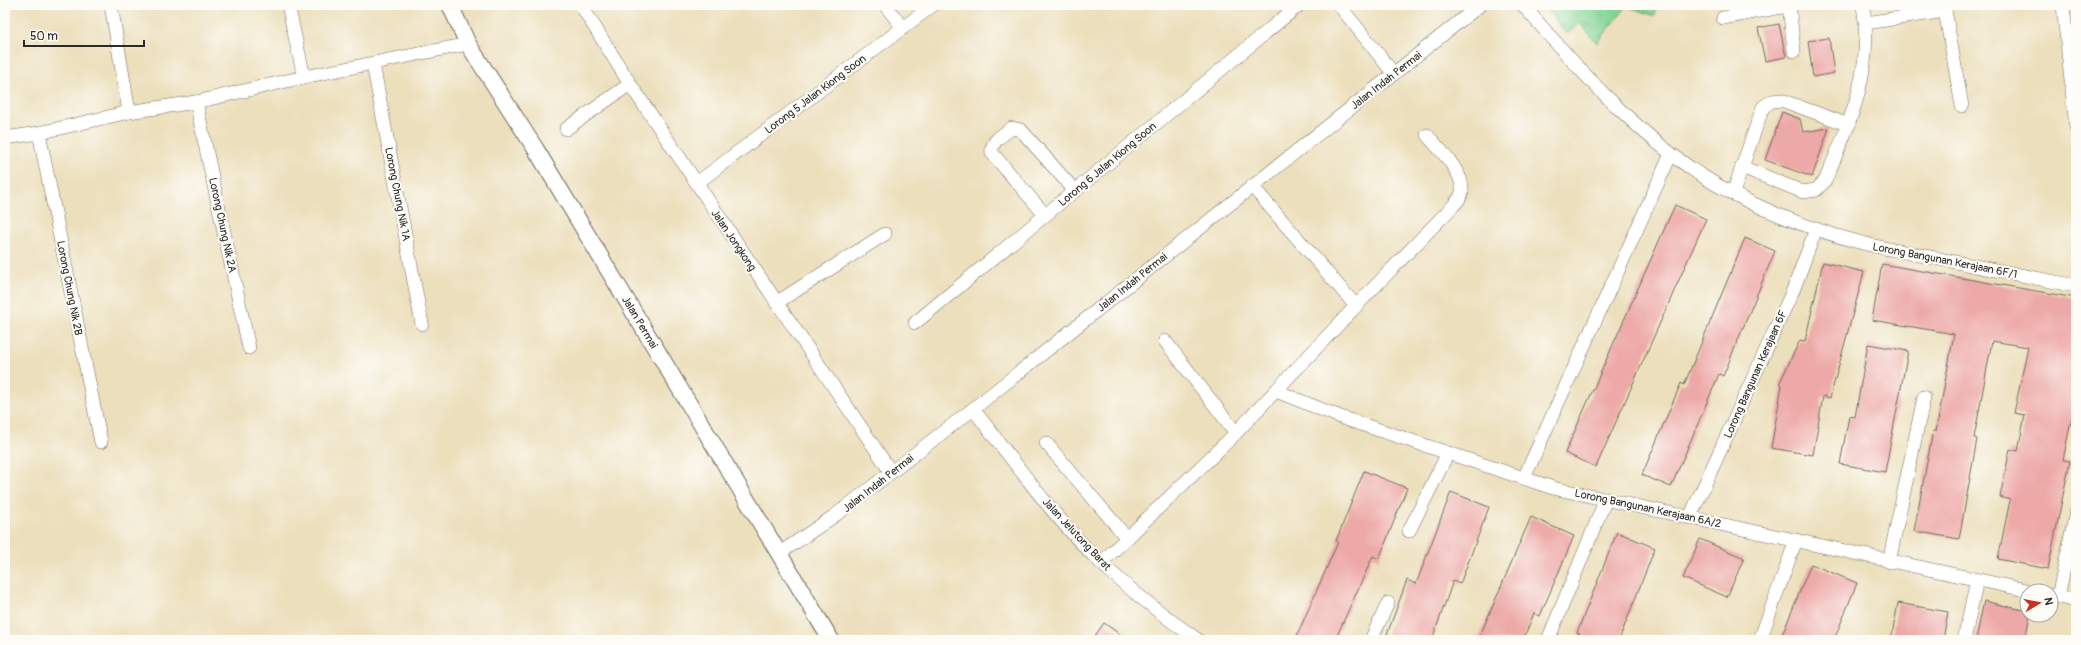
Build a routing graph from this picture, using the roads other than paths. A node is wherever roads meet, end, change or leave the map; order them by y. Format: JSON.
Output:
{"nodes":[{"id":1,"x":111,"y":5,"type":"edge"},
{"id":2,"x":288,"y":5,"type":"edge"},
{"id":3,"x":450,"y":5,"type":"edge"},
{"id":4,"x":581,"y":5,"type":"edge"},
{"id":5,"x":885,"y":5,"type":"edge"},
{"id":6,"x":933,"y":5,"type":"edge"},
{"id":7,"x":1299,"y":5,"type":"edge"},
{"id":8,"x":1339,"y":5,"type":"edge"},
{"id":9,"x":1480,"y":5,"type":"edge"},
{"id":10,"x":1523,"y":5,"type":"edge"},
{"id":11,"x":1790,"y":5,"type":"edge"},
{"id":12,"x":1863,"y":5,"type":"edge"},
{"id":13,"x":2063,"y":5,"type":"edge"},
{"id":14,"x":1945,"y":8,"type":"edge"},
{"id":15,"x":1723,"y":18,"type":"dead end"},
{"id":16,"x":1866,"y":23,"type":"junction"},
{"id":17,"x":903,"y":28,"type":"junction"},
{"id":18,"x":468,"y":44,"type":"junction"},
{"id":19,"x":1794,"y":51,"type":"dead end"},
{"id":20,"x":373,"y":64,"type":"junction"},
{"id":21,"x":1394,"y":74,"type":"junction"},
{"id":22,"x":304,"y":77,"type":"junction"},
{"id":23,"x":630,"y":84,"type":"junction"},
{"id":24,"x":196,"y":102,"type":"junction"},
{"id":25,"x":1962,"y":106,"type":"dead end"},
{"id":26,"x":129,"y":112,"type":"junction"},
{"id":27,"x":1849,"y":125,"type":"junction"},
{"id":28,"x":2076,"y":127,"type":"edge"},
{"id":29,"x":566,"y":129,"type":"dead end"},
{"id":30,"x":39,"y":133,"type":"junction"},
{"id":31,"x":1427,"y":135,"type":"dead end"},
{"id":32,"x":5,"y":138,"type":"edge"},
{"id":33,"x":1671,"y":154,"type":"junction"},
{"id":34,"x":1742,"y":167,"type":"junction"},
{"id":35,"x":697,"y":183,"type":"junction"},
{"id":36,"x":1252,"y":186,"type":"junction"},
{"id":37,"x":1074,"y":191,"type":"junction"},
{"id":38,"x":1733,"y":193,"type":"junction"},
{"id":39,"x":1045,"y":215,"type":"junction"},
{"id":40,"x":1816,"y":229,"type":"junction"},
{"id":41,"x":885,"y":234,"type":"dead end"},
{"id":42,"x":2076,"y":286,"type":"edge"},
{"id":43,"x":776,"y":303,"type":"junction"},
{"id":44,"x":1356,"y":306,"type":"junction"},
{"id":45,"x":915,"y":323,"type":"dead end"},
{"id":46,"x":422,"y":324,"type":"dead end"},
{"id":47,"x":1165,"y":341,"type":"dead end"},
{"id":48,"x":249,"y":348,"type":"dead end"},
{"id":49,"x":1276,"y":391,"type":"junction"},
{"id":50,"x":1924,"y":397,"type":"dead end"},
{"id":51,"x":974,"y":409,"type":"junction"},
{"id":52,"x":1236,"y":433,"type":"junction"},
{"id":53,"x":101,"y":442,"type":"dead end"},
{"id":54,"x":1046,"y":443,"type":"dead end"},
{"id":55,"x":1448,"y":453,"type":"junction"},
{"id":56,"x":891,"y":472,"type":"junction"},
{"id":57,"x":1524,"y":478,"type":"junction"},
{"id":58,"x":1606,"y":499,"type":"junction"},
{"id":59,"x":2076,"y":512,"type":"edge"},
{"id":60,"x":1690,"y":517,"type":"junction"},
{"id":61,"x":1409,"y":531,"type":"dead end"},
{"id":62,"x":1127,"y":538,"type":"junction"},
{"id":63,"x":1796,"y":540,"type":"junction"},
{"id":64,"x":780,"y":553,"type":"junction"},
{"id":65,"x":1889,"y":562,"type":"junction"},
{"id":66,"x":1101,"y":563,"type":"junction"},
{"id":67,"x":1977,"y":580,"type":"junction"},
{"id":68,"x":2058,"y":583,"type":"edge"},
{"id":69,"x":2019,"y":589,"type":"edge"},
{"id":70,"x":2059,"y":597,"type":"edge"},
{"id":71,"x":2076,"y":601,"type":"edge"},
{"id":72,"x":1388,"y":603,"type":"dead end"},
{"id":73,"x":831,"y":640,"type":"edge"},
{"id":74,"x":1198,"y":640,"type":"edge"},
{"id":75,"x":1371,"y":640,"type":"edge"},
{"id":76,"x":1548,"y":640,"type":"edge"},
{"id":77,"x":1760,"y":640,"type":"edge"},
{"id":78,"x":1964,"y":640,"type":"edge"}],
"edges":[{"from":1,"to":26,"type":"street"},
{"from":2,"to":22,"type":"street"},
{"from":3,"to":18,"type":"street","name":"Jalan Permai"},
{"from":4,"to":23,"type":"street","name":"Jalan Jongkong"},
{"from":5,"to":17,"type":"street"},
{"from":6,"to":17,"type":"street","name":"Lorong 5 Jalan Kiong Soon"},
{"from":7,"to":37,"type":"street","name":"Lorong 6 Jalan Kiong Soon"},
{"from":8,"to":21,"type":"street"},
{"from":9,"to":21,"type":"street","name":"Jalan Indah Permai"},
{"from":10,"to":33,"type":"street","name":"Lorong Bangunan Kerajaan 6F/1"},
{"from":11,"to":15,"type":"street"},
{"from":11,"to":19,"type":"street"},
{"from":12,"to":16,"type":"street"},
{"from":13,"to":28,"type":"street"},
{"from":14,"to":16,"type":"street"},
{"from":14,"to":25,"type":"street"},
{"from":16,"to":27,"type":"street"},
{"from":17,"to":35,"type":"street","name":"Lorong 5 Jalan Kiong Soon"},
{"from":18,"to":20,"type":"street"},
{"from":18,"to":64,"type":"street","name":"Jalan Permai"},
{"from":20,"to":22,"type":"street"},
{"from":20,"to":46,"type":"street","name":"Lorong Chung Nik 1A"},
{"from":21,"to":36,"type":"street","name":"Jalan Indah Permai"},
{"from":22,"to":24,"type":"street"},
{"from":23,"to":29,"type":"street"},
{"from":23,"to":35,"type":"street","name":"Jalan Jongkong"},
{"from":24,"to":26,"type":"street"},
{"from":24,"to":48,"type":"street","name":"Lorong Chung Nik 2A"},
{"from":26,"to":30,"type":"street"},
{"from":27,"to":34,"type":"street"},
{"from":27,"to":34,"type":"street"},
{"from":30,"to":32,"type":"street"},
{"from":30,"to":53,"type":"street","name":"Lorong Chung Nik 2B"},
{"from":31,"to":44,"type":"street"},
{"from":33,"to":38,"type":"street","name":"Lorong Bangunan Kerajaan 6F/1"},
{"from":33,"to":57,"type":"street"},
{"from":34,"to":38,"type":"street"},
{"from":35,"to":43,"type":"street","name":"Jalan Jongkong"},
{"from":36,"to":44,"type":"street"},
{"from":36,"to":51,"type":"street","name":"Jalan Indah Permai"},
{"from":37,"to":39,"type":"street","name":"Lorong 6 Jalan Kiong Soon"},
{"from":37,"to":39,"type":"street"},
{"from":38,"to":40,"type":"street","name":"Lorong Bangunan Kerajaan 6F/1"},
{"from":39,"to":45,"type":"street","name":"Lorong 6 Jalan Kiong Soon"},
{"from":40,"to":42,"type":"street","name":"Lorong Bangunan Kerajaan 6F/1"},
{"from":40,"to":60,"type":"street","name":"Lorong Bangunan Kerajaan 6F"},
{"from":41,"to":43,"type":"street"},
{"from":43,"to":56,"type":"street","name":"Jalan Jongkong"},
{"from":44,"to":49,"type":"street"},
{"from":47,"to":52,"type":"street"},
{"from":49,"to":52,"type":"street"},
{"from":49,"to":55,"type":"street","name":"Lorong Bangunan Kerajaan 6A/2"},
{"from":50,"to":65,"type":"street"},
{"from":51,"to":56,"type":"street","name":"Jalan Indah Permai"},
{"from":51,"to":66,"type":"street","name":"Jalan Jelutong Barat"},
{"from":52,"to":62,"type":"street"},
{"from":54,"to":62,"type":"street"},
{"from":55,"to":57,"type":"street","name":"Lorong Bangunan Kerajaan 6A/2"},
{"from":55,"to":61,"type":"street"},
{"from":56,"to":64,"type":"street","name":"Jalan Indah Permai"},
{"from":57,"to":58,"type":"street","name":"Lorong Bangunan Kerajaan 6A/2"},
{"from":58,"to":60,"type":"street","name":"Lorong Bangunan Kerajaan 6A/2"},
{"from":58,"to":76,"type":"street"},
{"from":59,"to":68,"type":"street"},
{"from":60,"to":63,"type":"street","name":"Lorong Bangunan Kerajaan 6A/2"},
{"from":62,"to":66,"type":"street"},
{"from":63,"to":65,"type":"street","name":"Lorong Bangunan Kerajaan 6A/2"},
{"from":63,"to":77,"type":"street"},
{"from":64,"to":73,"type":"street","name":"Jalan Permai"},
{"from":65,"to":67,"type":"street","name":"Lorong Bangunan Kerajaan 6A/2"},
{"from":66,"to":74,"type":"street","name":"Jalan Jelutong Barat"},
{"from":67,"to":69,"type":"street","name":"Lorong Bangunan Kerajaan 6A/2"},
{"from":67,"to":78,"type":"street"},
{"from":70,"to":71,"type":"street"},
{"from":72,"to":75,"type":"street"}]}
